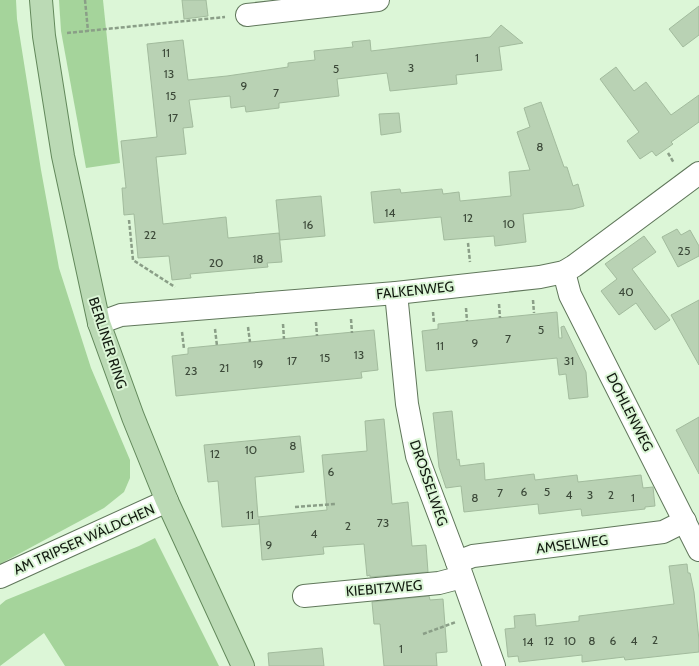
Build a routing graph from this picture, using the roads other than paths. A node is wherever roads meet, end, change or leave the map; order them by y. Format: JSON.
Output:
{"nodes":[{"id":1,"x":41,"y":0,"type":"edge"},
{"id":2,"x":378,"y":0,"type":"edge"},
{"id":3,"x":247,"y":15,"type":"road end"},
{"id":4,"x":697,"y":180,"type":"edge"},
{"id":5,"x":564,"y":272,"type":"junction"},
{"id":6,"x":396,"y":293,"type":"junction"},
{"id":7,"x":99,"y":323,"type":"junction"},
{"id":8,"x":167,"y":501,"type":"junction"},
{"id":9,"x":685,"y":521,"type":"junction"},
{"id":10,"x":699,"y":550,"type":"edge"},
{"id":11,"x":460,"y":570,"type":"junction"},
{"id":12,"x":0,"y":577,"type":"edge"},
{"id":13,"x":304,"y":596,"type":"dead end"},
{"id":14,"x":243,"y":666,"type":"edge"},
{"id":15,"x":494,"y":666,"type":"edge"}],
"edges":[{"from":1,"to":7,"type":"main road","name":"BERLINER RING"},
{"from":2,"to":3,"type":"street"},
{"from":4,"to":5,"type":"street","name":"FALKENWEG"},
{"from":5,"to":6,"type":"street","name":"FALKENWEG"},
{"from":5,"to":9,"type":"street","name":"DOHLENWEG"},
{"from":6,"to":7,"type":"street","name":"FALKENWEG"},
{"from":6,"to":11,"type":"street","name":"DROSSELWEG"},
{"from":7,"to":8,"type":"main road","name":"BERLINER RING"},
{"from":8,"to":12,"type":"street","name":"AM TRIPSER WÄLDCHEN"},
{"from":8,"to":14,"type":"main road","name":"BERLINER RING"},
{"from":9,"to":10,"type":"street","name":"DOHLENWEG"},
{"from":9,"to":11,"type":"street","name":"AMSELWEG"},
{"from":11,"to":13,"type":"street","name":"KIEBITZWEG"},
{"from":11,"to":15,"type":"street","name":"DROSSELWEG"}]}
